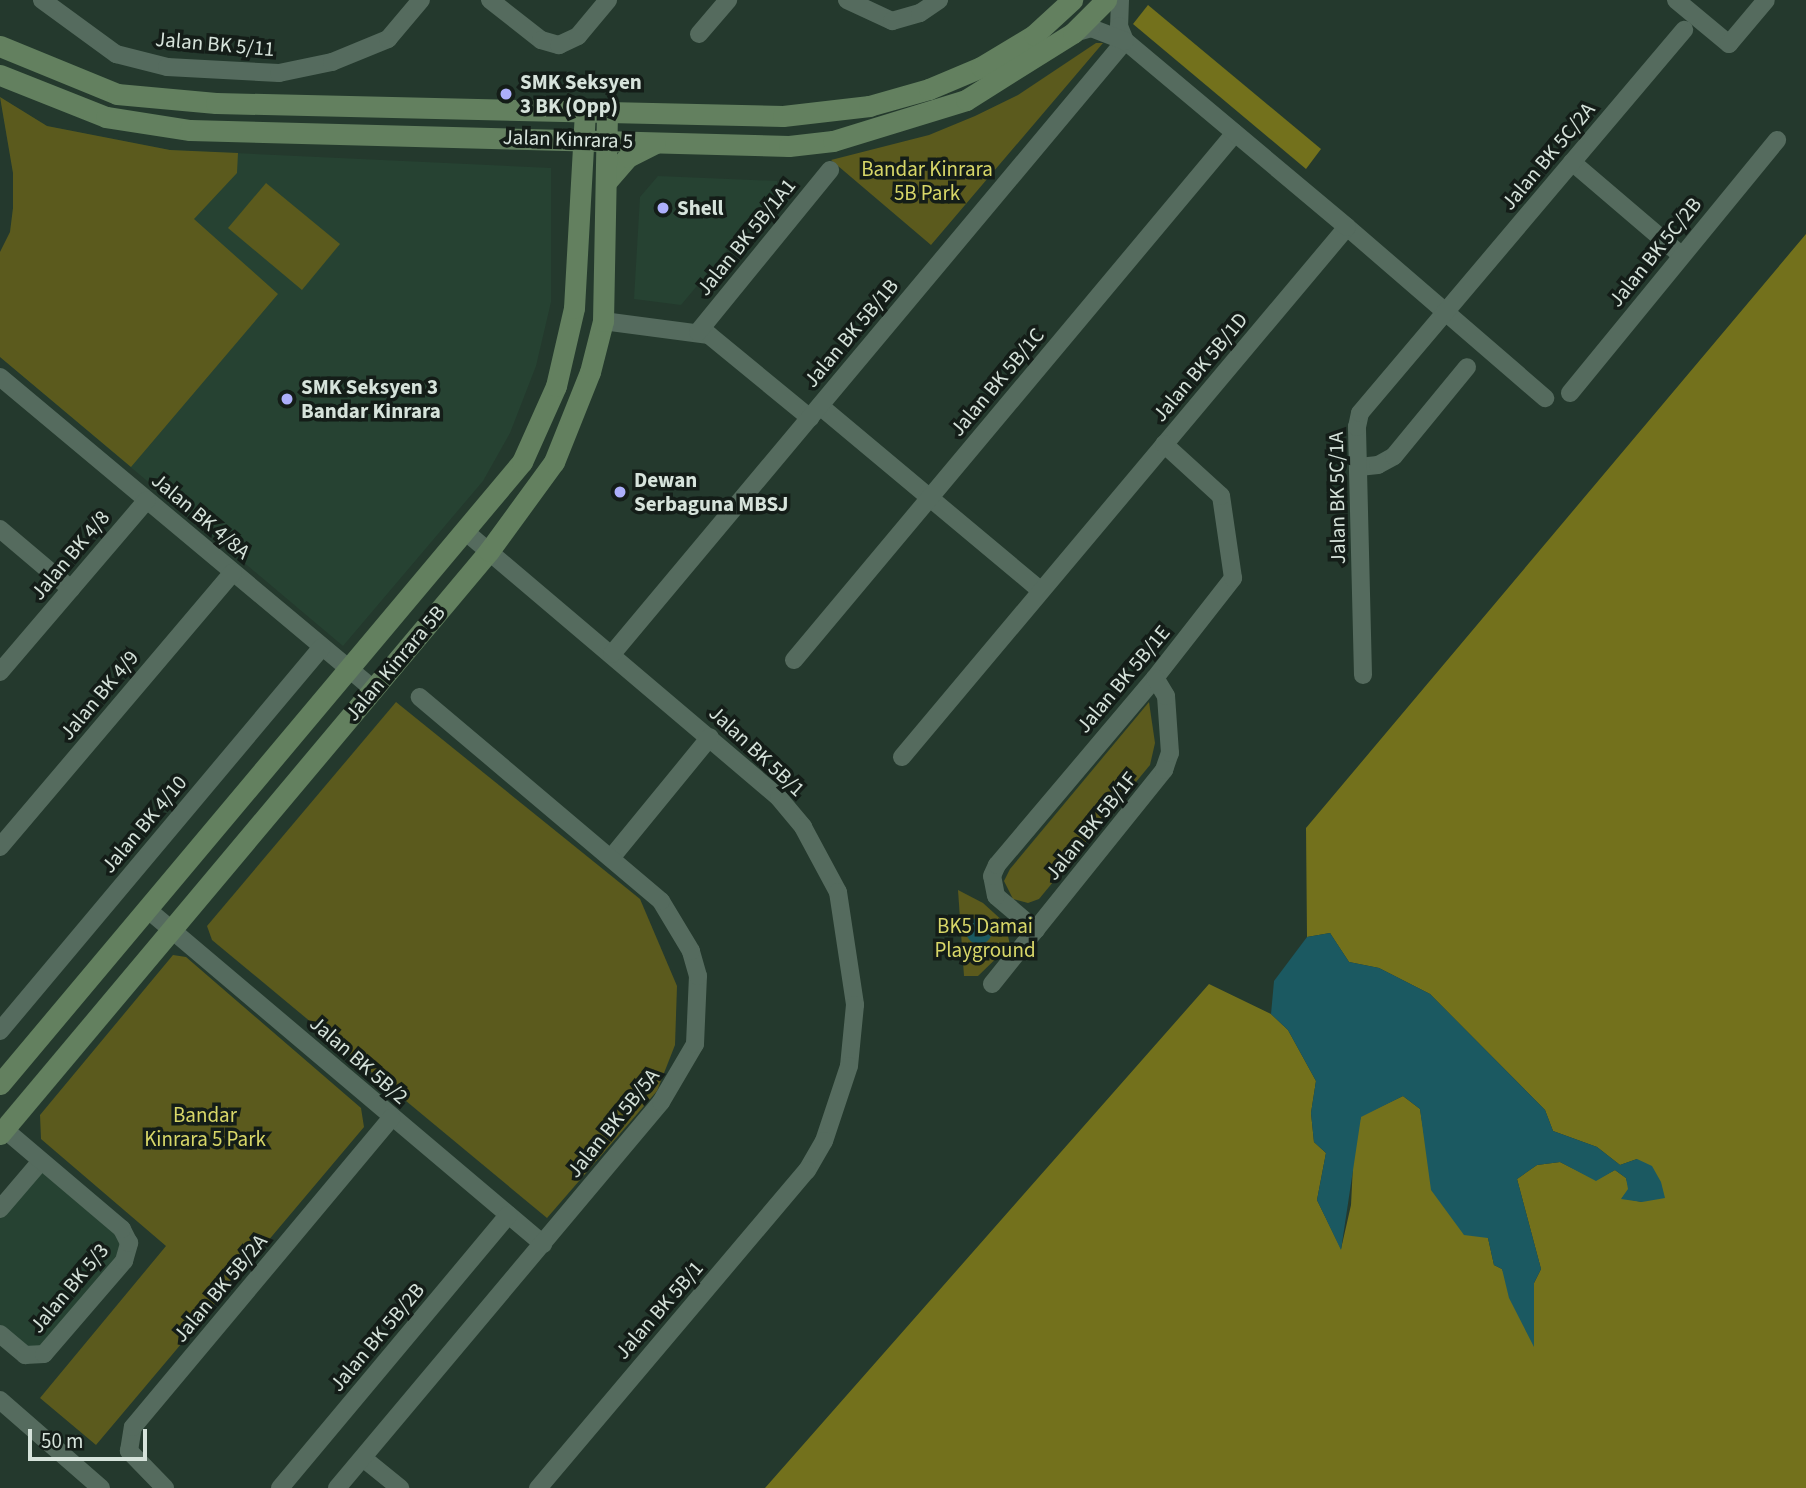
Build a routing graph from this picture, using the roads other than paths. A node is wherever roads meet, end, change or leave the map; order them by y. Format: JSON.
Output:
{"nodes":[{"id":1,"x":42,"y":0,"type":"edge"},
{"id":2,"x":421,"y":0,"type":"edge"},
{"id":3,"x":490,"y":0,"type":"edge"},
{"id":4,"x":608,"y":0,"type":"edge"},
{"id":5,"x":728,"y":0,"type":"edge"},
{"id":6,"x":846,"y":0,"type":"edge"},
{"id":7,"x":939,"y":0,"type":"edge"},
{"id":8,"x":1072,"y":0,"type":"edge"},
{"id":9,"x":1106,"y":0,"type":"edge"},
{"id":10,"x":1120,"y":0,"type":"edge"},
{"id":11,"x":1676,"y":0,"type":"edge"},
{"id":12,"x":1766,"y":0,"type":"edge"},
{"id":13,"x":1684,"y":30,"type":"dead end"},
{"id":14,"x":1073,"y":33,"type":"junction"},
{"id":15,"x":699,"y":34,"type":"dead end"},
{"id":16,"x":1125,"y":41,"type":"junction"},
{"id":17,"x":0,"y":46,"type":"edge"},
{"id":18,"x":0,"y":75,"type":"edge"},
{"id":19,"x":585,"y":113,"type":"junction"},
{"id":20,"x":607,"y":113,"type":"junction"},
{"id":21,"x":1235,"y":133,"type":"junction"},
{"id":22,"x":534,"y":137,"type":"junction"},
{"id":23,"x":584,"y":138,"type":"junction"},
{"id":24,"x":607,"y":139,"type":"junction"},
{"id":25,"x":1777,"y":140,"type":"dead end"},
{"id":26,"x":657,"y":142,"type":"junction"},
{"id":27,"x":1572,"y":162,"type":"junction"},
{"id":28,"x":830,"y":170,"type":"dead end"},
{"id":29,"x":581,"y":179,"type":"junction"},
{"id":30,"x":606,"y":182,"type":"junction"},
{"id":31,"x":1347,"y":227,"type":"junction"},
{"id":32,"x":1681,"y":255,"type":"junction"},
{"id":33,"x":1447,"y":311,"type":"junction"},
{"id":34,"x":603,"y":321,"type":"junction"},
{"id":35,"x":698,"y":332,"type":"junction"},
{"id":36,"x":1467,"y":367,"type":"dead end"},
{"id":37,"x":0,"y":377,"type":"edge"},
{"id":38,"x":1570,"y":393,"type":"dead end"},
{"id":39,"x":1545,"y":398,"type":"dead end"},
{"id":40,"x":815,"y":412,"type":"junction"},
{"id":41,"x":1164,"y":444,"type":"junction"},
{"id":42,"x":1359,"y":467,"type":"junction"},
{"id":43,"x":930,"y":498,"type":"junction"},
{"id":44,"x":147,"y":500,"type":"junction"},
{"id":45,"x":0,"y":529,"type":"edge"},
{"id":46,"x":467,"y":533,"type":"junction"},
{"id":47,"x":489,"y":551,"type":"junction"},
{"id":48,"x":233,"y":572,"type":"junction"},
{"id":49,"x":71,"y":589,"type":"junction"},
{"id":50,"x":1041,"y":591,"type":"junction"},
{"id":51,"x":322,"y":647,"type":"junction"},
{"id":52,"x":612,"y":654,"type":"junction"},
{"id":53,"x":794,"y":660,"type":"dead end"},
{"id":54,"x":350,"y":670,"type":"junction"},
{"id":55,"x":0,"y":673,"type":"edge"},
{"id":56,"x":1363,"y":675,"type":"dead end"},
{"id":57,"x":1156,"y":678,"type":"junction"},
{"id":58,"x":373,"y":689,"type":"junction"},
{"id":59,"x":420,"y":698,"type":"dead end"},
{"id":60,"x":710,"y":737,"type":"junction"},
{"id":61,"x":902,"y":757,"type":"dead end"},
{"id":62,"x":0,"y":847,"type":"edge"},
{"id":63,"x":611,"y":858,"type":"junction"},
{"id":64,"x":147,"y":909,"type":"junction"},
{"id":65,"x":171,"y":929,"type":"junction"},
{"id":66,"x":1036,"y":930,"type":"junction"},
{"id":67,"x":992,"y":984,"type":"dead end"},
{"id":68,"x":0,"y":1031,"type":"edge"},
{"id":69,"x":0,"y":1084,"type":"edge"},
{"id":70,"x":391,"y":1118,"type":"junction"},
{"id":71,"x":2,"y":1132,"type":"edge"},
{"id":72,"x":41,"y":1161,"type":"junction"},
{"id":73,"x":0,"y":1209,"type":"edge"},
{"id":74,"x":508,"y":1215,"type":"junction"},
{"id":75,"x":543,"y":1244,"type":"junction"},
{"id":76,"x":0,"y":1334,"type":"edge"},
{"id":77,"x":0,"y":1400,"type":"edge"},
{"id":78,"x":363,"y":1458,"type":"junction"},
{"id":79,"x":90,"y":1485,"type":"edge"},
{"id":80,"x":165,"y":1488,"type":"edge"},
{"id":81,"x":280,"y":1488,"type":"edge"},
{"id":82,"x":337,"y":1488,"type":"edge"},
{"id":83,"x":400,"y":1488,"type":"edge"},
{"id":84,"x":538,"y":1488,"type":"edge"}],
"edges":[{"from":1,"to":2,"type":"street","name":"Jalan BK 5/11"},
{"from":3,"to":4,"type":"street"},
{"from":5,"to":15,"type":"street"},
{"from":6,"to":7,"type":"street"},
{"from":8,"to":20,"type":"main road","name":"Jalan Kinrara 5"},
{"from":9,"to":14,"type":"main road","name":"Jalan Kinrara 5"},
{"from":10,"to":16,"type":"street"},
{"from":11,"to":12,"type":"street"},
{"from":13,"to":27,"type":"street","name":"Jalan BK 5C/2A"},
{"from":14,"to":16,"type":"street"},
{"from":14,"to":26,"type":"main road","name":"Jalan Kinrara 5"},
{"from":16,"to":21,"type":"street"},
{"from":16,"to":40,"type":"street","name":"Jalan BK 5B/1B"},
{"from":17,"to":19,"type":"main road","name":"Jalan Kinrara 5"},
{"from":18,"to":22,"type":"main road","name":"Jalan Kinrara 5"},
{"from":19,"to":20,"type":"main road","name":"Jalan Kinrara 5"},
{"from":19,"to":23,"type":"main road","name":"Jalan Kinrara 5B"},
{"from":20,"to":24,"type":"main road","name":"Jalan Kinrara 5B"},
{"from":21,"to":31,"type":"street"},
{"from":21,"to":43,"type":"street","name":"Jalan BK 5B/1C"},
{"from":22,"to":23,"type":"main road","name":"Jalan Kinrara 5"},
{"from":22,"to":29,"type":"main road"},
{"from":23,"to":24,"type":"main road","name":"Jalan Kinrara 5"},
{"from":23,"to":29,"type":"main road","name":"Jalan Kinrara 5B"},
{"from":24,"to":26,"type":"main road","name":"Jalan Kinrara 5"},
{"from":24,"to":30,"type":"main road","name":"Jalan Kinrara 5B"},
{"from":25,"to":32,"type":"street","name":"Jalan BK 5C/2B"},
{"from":26,"to":30,"type":"main road"},
{"from":27,"to":32,"type":"street"},
{"from":27,"to":33,"type":"street","name":"Jalan BK 5C/2A"},
{"from":28,"to":35,"type":"street","name":"Jalan BK 5B/1A1"},
{"from":29,"to":46,"type":"main road","name":"Jalan Kinrara 5B"},
{"from":30,"to":34,"type":"main road","name":"Jalan Kinrara 5B"},
{"from":31,"to":33,"type":"street"},
{"from":31,"to":41,"type":"street","name":"Jalan BK 5B/1D"},
{"from":32,"to":38,"type":"street","name":"Jalan BK 5C/2B"},
{"from":33,"to":39,"type":"street"},
{"from":33,"to":42,"type":"street","name":"Jalan BK 5C/1A"},
{"from":34,"to":35,"type":"street"},
{"from":34,"to":47,"type":"main road","name":"Jalan Kinrara 5B"},
{"from":35,"to":40,"type":"street"},
{"from":36,"to":42,"type":"street"},
{"from":37,"to":44,"type":"street","name":"Jalan BK 4/8A"},
{"from":40,"to":43,"type":"street"},
{"from":40,"to":52,"type":"street","name":"Jalan BK 5B/1B"},
{"from":41,"to":50,"type":"street","name":"Jalan BK 5B/1D"},
{"from":41,"to":57,"type":"street","name":"Jalan BK 5B/1E"},
{"from":42,"to":56,"type":"street","name":"Jalan BK 5C/1A"},
{"from":43,"to":50,"type":"street"},
{"from":43,"to":53,"type":"street","name":"Jalan BK 5B/1C"},
{"from":44,"to":48,"type":"street","name":"Jalan BK 4/8A"},
{"from":44,"to":49,"type":"street","name":"Jalan BK 4/8"},
{"from":45,"to":49,"type":"street"},
{"from":46,"to":47,"type":"street","name":"Jalan BK 5B/1"},
{"from":46,"to":54,"type":"main road","name":"Jalan Kinrara 5B"},
{"from":47,"to":52,"type":"street","name":"Jalan BK 5B/1"},
{"from":47,"to":58,"type":"main road","name":"Jalan Kinrara 5B"},
{"from":48,"to":51,"type":"street","name":"Jalan BK 4/8A"},
{"from":48,"to":62,"type":"street","name":"Jalan BK 4/9"},
{"from":49,"to":55,"type":"street","name":"Jalan BK 4/8"},
{"from":50,"to":61,"type":"street","name":"Jalan BK 5B/1D"},
{"from":51,"to":54,"type":"street","name":"Jalan BK 4/8A"},
{"from":51,"to":68,"type":"street","name":"Jalan BK 4/10"},
{"from":52,"to":60,"type":"street","name":"Jalan BK 5B/1"},
{"from":54,"to":58,"type":"street","name":"Jalan BK 4/8A"},
{"from":54,"to":64,"type":"main road","name":"Jalan Kinrara 5B"},
{"from":57,"to":66,"type":"street","name":"Jalan BK 5B/1F"},
{"from":57,"to":66,"type":"street","name":"Jalan BK 5B/1E"},
{"from":58,"to":65,"type":"main road","name":"Jalan Kinrara 5B"},
{"from":59,"to":63,"type":"street","name":"Jalan BK 5B/5A"},
{"from":60,"to":63,"type":"street"},
{"from":60,"to":84,"type":"street","name":"Jalan BK 5B/1"},
{"from":63,"to":75,"type":"street","name":"Jalan BK 5B/5A"},
{"from":64,"to":65,"type":"street","name":"Jalan BK 5B/2"},
{"from":64,"to":69,"type":"main road","name":"Jalan Kinrara 5B"},
{"from":65,"to":70,"type":"street","name":"Jalan BK 5B/2"},
{"from":65,"to":71,"type":"main road","name":"Jalan Kinrara 5B"},
{"from":66,"to":67,"type":"street","name":"Jalan BK 5B/1F"},
{"from":70,"to":74,"type":"street","name":"Jalan BK 5B/2"},
{"from":70,"to":80,"type":"street","name":"Jalan BK 5B/2A"},
{"from":71,"to":72,"type":"street","name":"Jalan BK 5/3"},
{"from":72,"to":73,"type":"street"},
{"from":72,"to":76,"type":"street","name":"Jalan BK 5/3"},
{"from":74,"to":75,"type":"street","name":"Jalan BK 5B/2"},
{"from":74,"to":81,"type":"street","name":"Jalan BK 5B/2B"},
{"from":75,"to":78,"type":"street","name":"Jalan BK 5B/5A"},
{"from":77,"to":79,"type":"street"},
{"from":78,"to":82,"type":"street","name":"Jalan BK 5B/5A"},
{"from":78,"to":83,"type":"street"}]}
